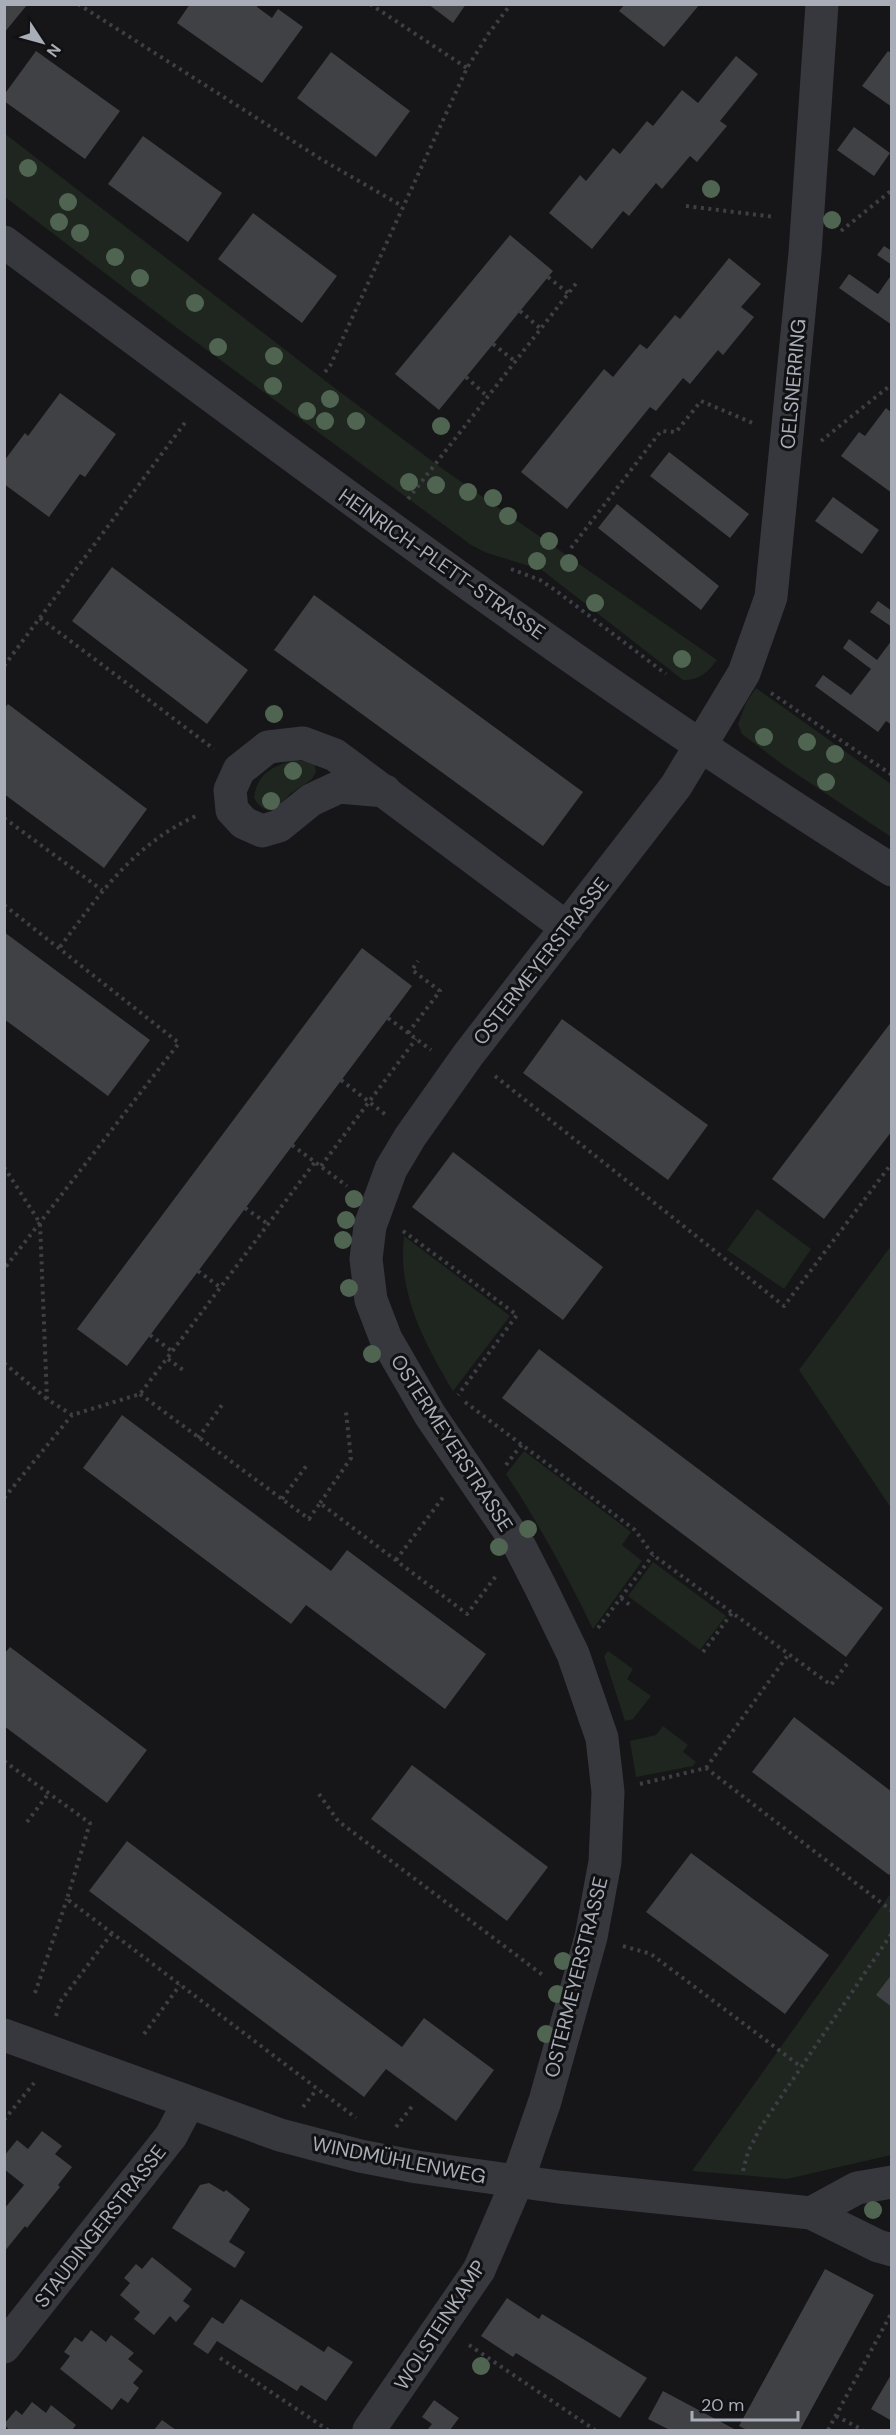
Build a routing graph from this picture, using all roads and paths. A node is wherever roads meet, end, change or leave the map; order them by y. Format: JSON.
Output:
{"nodes":[{"id":1,"x":78,"y":4,"type":"edge"},
{"id":2,"x":370,"y":4,"type":"edge"},
{"id":3,"x":511,"y":4,"type":"edge"},
{"id":4,"x":822,"y":4,"type":"edge"},
{"id":5,"x":467,"y":68,"type":"junction"},
{"id":6,"x":891,"y":190,"type":"edge"},
{"id":7,"x":402,"y":206,"type":"junction"},
{"id":8,"x":686,"y":206,"type":"dead end"},
{"id":9,"x":807,"y":221,"type":"junction"},
{"id":10,"x":4,"y":242,"type":"edge"},
{"id":11,"x":805,"y":253,"type":"junction"},
{"id":12,"x":548,"y":277,"type":"dead end"},
{"id":13,"x":578,"y":281,"type":"dead end"},
{"id":14,"x":568,"y":294,"type":"junction"},
{"id":15,"x":520,"y":311,"type":"dead end"},
{"id":16,"x":541,"y":329,"type":"junction"},
{"id":17,"x":493,"y":344,"type":"dead end"},
{"id":18,"x":516,"y":362,"type":"junction"},
{"id":19,"x":325,"y":372,"type":"dead end"},
{"id":20,"x":466,"y":377,"type":"dead end"},
{"id":21,"x":891,"y":384,"type":"edge"},
{"id":22,"x":207,"y":393,"type":"junction"},
{"id":23,"x":488,"y":397,"type":"junction"},
{"id":24,"x":787,"y":455,"type":"junction"},
{"id":25,"x":387,"y":526,"type":"junction"},
{"id":26,"x":571,"y":548,"type":"dead end"},
{"id":27,"x":40,"y":618,"type":"junction"},
{"id":28,"x":4,"y":666,"type":"edge"},
{"id":29,"x":767,"y":690,"type":"dead end"},
{"id":30,"x":699,"y":746,"type":"junction"},
{"id":31,"x":220,"y":754,"type":"dead end"},
{"id":32,"x":891,"y":775,"type":"edge"},
{"id":33,"x":385,"y":791,"type":"dead end"},
{"id":34,"x":201,"y":814,"type":"dead end"},
{"id":35,"x":4,"y":818,"type":"edge"},
{"id":36,"x":891,"y":870,"type":"edge"},
{"id":37,"x":102,"y":890,"type":"junction"},
{"id":38,"x":4,"y":905,"type":"edge"},
{"id":39,"x":567,"y":928,"type":"junction"},
{"id":40,"x":60,"y":947,"type":"junction"},
{"id":41,"x":418,"y":961,"type":"dead end"},
{"id":42,"x":388,"y":1018,"type":"dead end"},
{"id":43,"x":408,"y":1034,"type":"junction"},
{"id":44,"x":416,"y":1039,"type":"junction"},
{"id":45,"x":436,"y":1054,"type":"dead end"},
{"id":46,"x":468,"y":1055,"type":"junction"},
{"id":47,"x":341,"y":1080,"type":"dead end"},
{"id":48,"x":369,"y":1102,"type":"junction"},
{"id":49,"x":388,"y":1117,"type":"dead end"},
{"id":50,"x":292,"y":1145,"type":"dead end"},
{"id":51,"x":315,"y":1162,"type":"junction"},
{"id":52,"x":891,"y":1163,"type":"edge"},
{"id":53,"x":321,"y":1166,"type":"junction"},
{"id":54,"x":4,"y":1167,"type":"edge"},
{"id":55,"x":349,"y":1187,"type":"dead end"},
{"id":56,"x":245,"y":1208,"type":"dead end"},
{"id":57,"x":40,"y":1223,"type":"junction"},
{"id":58,"x":268,"y":1224,"type":"junction"},
{"id":59,"x":370,"y":1226,"type":"junction"},
{"id":60,"x":4,"y":1269,"type":"edge"},
{"id":61,"x":198,"y":1271,"type":"dead end"},
{"id":62,"x":221,"y":1288,"type":"junction"},
{"id":63,"x":150,"y":1335,"type":"dead end"},
{"id":64,"x":173,"y":1352,"type":"junction"},
{"id":65,"x":168,"y":1359,"type":"junction"},
{"id":66,"x":4,"y":1363,"type":"edge"},
{"id":67,"x":186,"y":1372,"type":"dead end"},
{"id":68,"x":140,"y":1394,"type":"junction"},
{"id":69,"x":47,"y":1399,"type":"junction"},
{"id":70,"x":222,"y":1404,"type":"dead end"},
{"id":71,"x":346,"y":1412,"type":"dead end"},
{"id":72,"x":72,"y":1415,"type":"junction"},
{"id":73,"x":198,"y":1438,"type":"junction"},
{"id":74,"x":307,"y":1465,"type":"dead end"},
{"id":75,"x":448,"y":1491,"type":"dead end"},
{"id":76,"x":4,"y":1498,"type":"edge"},
{"id":77,"x":282,"y":1499,"type":"junction"},
{"id":78,"x":320,"y":1503,"type":"junction"},
{"id":79,"x":653,"y":1555,"type":"junction"},
{"id":80,"x":396,"y":1560,"type":"junction"},
{"id":81,"x":500,"y":1571,"type":"dead end"},
{"id":82,"x":621,"y":1598,"type":"junction"},
{"id":83,"x":631,"y":1606,"type":"dead end"},
{"id":84,"x":732,"y":1614,"type":"junction"},
{"id":85,"x":703,"y":1652,"type":"dead end"},
{"id":86,"x":573,"y":1654,"type":"junction"},
{"id":87,"x":788,"y":1655,"type":"junction"},
{"id":88,"x":847,"y":1664,"type":"dead end"},
{"id":89,"x":4,"y":1761,"type":"edge"},
{"id":90,"x":706,"y":1768,"type":"junction"},
{"id":91,"x":608,"y":1792,"type":"junction"},
{"id":92,"x":49,"y":1793,"type":"junction"},
{"id":93,"x":319,"y":1794,"type":"dead end"},
{"id":94,"x":27,"y":1822,"type":"dead end"},
{"id":95,"x":67,"y":1899,"type":"junction"},
{"id":96,"x":891,"y":1911,"type":"edge"},
{"id":97,"x":112,"y":1933,"type":"junction"},
{"id":98,"x":891,"y":1933,"type":"edge"},
{"id":99,"x":591,"y":1937,"type":"junction"},
{"id":100,"x":550,"y":1980,"type":"dead end"},
{"id":101,"x":180,"y":1985,"type":"junction"},
{"id":102,"x":35,"y":1993,"type":"dead end"},
{"id":103,"x":144,"y":2034,"type":"dead end"},
{"id":104,"x":4,"y":2035,"type":"edge"},
{"id":105,"x":46,"y":2049,"type":"junction"},
{"id":106,"x":800,"y":2066,"type":"junction"},
{"id":107,"x":317,"y":2089,"type":"junction"},
{"id":108,"x":189,"y":2102,"type":"junction"},
{"id":109,"x":413,"y":2105,"type":"dead end"},
{"id":110,"x":296,"y":2116,"type":"dead end"},
{"id":111,"x":4,"y":2120,"type":"edge"},
{"id":112,"x":360,"y":2120,"type":"dead end"},
{"id":113,"x":392,"y":2131,"type":"dead end"},
{"id":114,"x":742,"y":2173,"type":"dead end"},
{"id":115,"x":517,"y":2182,"type":"junction"},
{"id":116,"x":891,"y":2182,"type":"edge"},
{"id":117,"x":811,"y":2213,"type":"junction"},
{"id":118,"x":891,"y":2250,"type":"edge"},
{"id":119,"x":891,"y":2312,"type":"edge"},
{"id":120,"x":470,"y":2346,"type":"dead end"},
{"id":121,"x":4,"y":2347,"type":"edge"},
{"id":122,"x":220,"y":2358,"type":"dead end"},
{"id":123,"x":836,"y":2416,"type":"junction"},
{"id":124,"x":328,"y":2430,"type":"edge"},
{"id":125,"x":369,"y":2430,"type":"edge"},
{"id":126,"x":595,"y":2430,"type":"edge"},
{"id":127,"x":828,"y":2430,"type":"edge"},
{"id":128,"x":863,"y":2430,"type":"edge"}],
"edges":[{"from":1,"to":7,"type":"path"},
{"from":2,"to":5,"type":"path"},
{"from":3,"to":5,"type":"path"},
{"from":4,"to":9,"type":"street","name":"OELSNERRING"},
{"from":5,"to":7,"type":"path"},
{"from":6,"to":11,"type":"path"},
{"from":7,"to":19,"type":"path"},
{"from":8,"to":9,"type":"path"},
{"from":9,"to":11,"type":"street","name":"OELSNERRING"},
{"from":10,"to":22,"type":"street","name":"HEINRICH-PLETT-STRASSE"},
{"from":11,"to":24,"type":"street","name":"OELSNERRING"},
{"from":12,"to":14,"type":"path"},
{"from":13,"to":14,"type":"path"},
{"from":14,"to":16,"type":"path"},
{"from":15,"to":16,"type":"path"},
{"from":16,"to":18,"type":"path"},
{"from":17,"to":18,"type":"path"},
{"from":18,"to":23,"type":"path"},
{"from":20,"to":23,"type":"path"},
{"from":21,"to":24,"type":"path"},
{"from":22,"to":25,"type":"street","name":"HEINRICH-PLETT-STRASSE"},
{"from":22,"to":27,"type":"path"},
{"from":23,"to":25,"type":"path"},
{"from":24,"to":26,"type":"path"},
{"from":24,"to":30,"type":"street","name":"OELSNERRING"},
{"from":25,"to":30,"type":"street","name":"HEINRICH-PLETT-STRASSE"},
{"from":27,"to":28,"type":"path"},
{"from":27,"to":31,"type":"path"},
{"from":29,"to":32,"type":"path"},
{"from":30,"to":36,"type":"street","name":"HEINRICH-PLETT-STRASSE"},
{"from":30,"to":39,"type":"street","name":"OSTERMEYERSTRASSE"},
{"from":33,"to":39,"type":"street"},
{"from":34,"to":37,"type":"path"},
{"from":35,"to":37,"type":"path"},
{"from":37,"to":40,"type":"path"},
{"from":38,"to":40,"type":"path"},
{"from":39,"to":46,"type":"street","name":"OSTERMEYERSTRASSE"},
{"from":40,"to":57,"type":"path"},
{"from":41,"to":43,"type":"path"},
{"from":42,"to":43,"type":"path"},
{"from":43,"to":44,"type":"path"},
{"from":44,"to":45,"type":"path"},
{"from":44,"to":48,"type":"path"},
{"from":46,"to":52,"type":"path"},
{"from":46,"to":59,"type":"street","name":"OSTERMEYERSTRASSE"},
{"from":47,"to":48,"type":"path"},
{"from":48,"to":49,"type":"path"},
{"from":48,"to":53,"type":"path"},
{"from":50,"to":51,"type":"path"},
{"from":51,"to":53,"type":"path"},
{"from":51,"to":58,"type":"path"},
{"from":53,"to":55,"type":"path"},
{"from":54,"to":57,"type":"path"},
{"from":56,"to":58,"type":"path"},
{"from":57,"to":60,"type":"path"},
{"from":57,"to":69,"type":"path"},
{"from":58,"to":62,"type":"path"},
{"from":59,"to":79,"type":"path"},
{"from":59,"to":86,"type":"street","name":"OSTERMEYERSTRASSE"},
{"from":61,"to":62,"type":"path"},
{"from":62,"to":64,"type":"path"},
{"from":63,"to":64,"type":"path"},
{"from":64,"to":65,"type":"path"},
{"from":65,"to":67,"type":"path"},
{"from":65,"to":68,"type":"path"},
{"from":66,"to":69,"type":"path"},
{"from":68,"to":72,"type":"path"},
{"from":68,"to":73,"type":"path"},
{"from":69,"to":72,"type":"path"},
{"from":70,"to":73,"type":"path"},
{"from":71,"to":78,"type":"path"},
{"from":72,"to":76,"type":"path"},
{"from":73,"to":77,"type":"path"},
{"from":74,"to":77,"type":"path"},
{"from":75,"to":80,"type":"path"},
{"from":77,"to":78,"type":"path"},
{"from":78,"to":80,"type":"path"},
{"from":79,"to":82,"type":"path"},
{"from":79,"to":84,"type":"path"},
{"from":80,"to":81,"type":"path"},
{"from":82,"to":83,"type":"path"},
{"from":82,"to":86,"type":"path"},
{"from":84,"to":85,"type":"path"},
{"from":84,"to":87,"type":"path"},
{"from":86,"to":91,"type":"street","name":"OSTERMEYERSTRASSE"},
{"from":87,"to":88,"type":"path"},
{"from":87,"to":90,"type":"path"},
{"from":89,"to":92,"type":"path"},
{"from":90,"to":91,"type":"path"},
{"from":90,"to":96,"type":"path"},
{"from":91,"to":99,"type":"street","name":"OSTERMEYERSTRASSE"},
{"from":92,"to":94,"type":"path"},
{"from":92,"to":95,"type":"path"},
{"from":93,"to":100,"type":"path"},
{"from":95,"to":97,"type":"path"},
{"from":95,"to":102,"type":"path"},
{"from":97,"to":101,"type":"path"},
{"from":97,"to":105,"type":"path"},
{"from":98,"to":106,"type":"path"},
{"from":99,"to":106,"type":"path"},
{"from":99,"to":115,"type":"street","name":"OSTERMEYERSTRASSE"},
{"from":101,"to":103,"type":"path"},
{"from":101,"to":107,"type":"path"},
{"from":104,"to":105,"type":"street","name":"WINDMÜHLENWEG"},
{"from":105,"to":108,"type":"street","name":"WINDMÜHLENWEG"},
{"from":105,"to":111,"type":"path"},
{"from":106,"to":114,"type":"path"},
{"from":107,"to":110,"type":"path"},
{"from":107,"to":112,"type":"path"},
{"from":108,"to":115,"type":"street","name":"WINDMÜHLENWEG"},
{"from":108,"to":121,"type":"street","name":"STAUDINGERSTRASSE"},
{"from":109,"to":113,"type":"path"},
{"from":115,"to":117,"type":"street","name":"WINDMÜHLENWEG"},
{"from":115,"to":125,"type":"street","name":"WOLSTEINKAMP"},
{"from":116,"to":117,"type":"street"},
{"from":117,"to":118,"type":"street","name":"WINDMÜHLENWEG"},
{"from":119,"to":123,"type":"path"},
{"from":120,"to":126,"type":"path"},
{"from":122,"to":124,"type":"path"},
{"from":123,"to":127,"type":"path"},
{"from":123,"to":128,"type":"path"}]}
